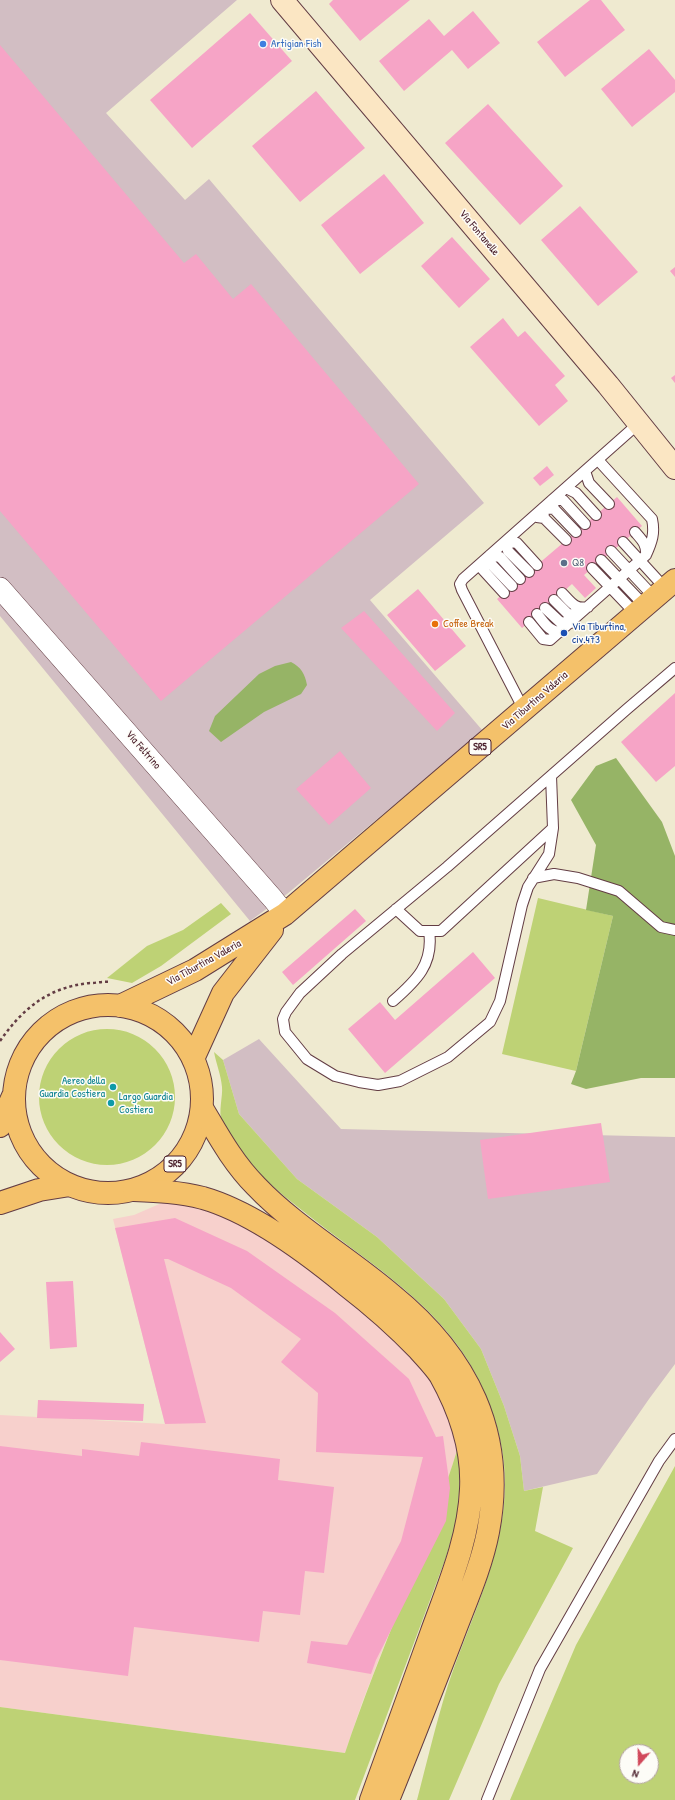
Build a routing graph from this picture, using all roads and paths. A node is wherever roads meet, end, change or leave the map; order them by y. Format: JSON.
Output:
{"nodes":[{"id":1,"x":282,"y":0,"type":"edge"},
{"id":2,"x":639,"y":423,"type":"junction"},
{"id":3,"x":598,"y":460,"type":"junction"},
{"id":4,"x":675,"y":468,"type":"edge"},
{"id":5,"x":584,"y":471,"type":"junction"},
{"id":6,"x":589,"y":483,"type":"junction"},
{"id":7,"x":568,"y":488,"type":"junction"},
{"id":8,"x":553,"y":504,"type":"junction"},
{"id":9,"x":609,"y":504,"type":"dead end"},
{"id":10,"x":543,"y":513,"type":"junction"},
{"id":11,"x":596,"y":515,"type":"dead end"},
{"id":12,"x":585,"y":524,"type":"dead end"},
{"id":13,"x":576,"y":532,"type":"dead end"},
{"id":14,"x":635,"y":532,"type":"dead end"},
{"id":15,"x":566,"y":540,"type":"dead end"},
{"id":16,"x":506,"y":541,"type":"junction"},
{"id":17,"x":622,"y":542,"type":"dead end"},
{"id":18,"x":611,"y":552,"type":"dead end"},
{"id":19,"x":496,"y":553,"type":"junction"},
{"id":20,"x":643,"y":558,"type":"junction"},
{"id":21,"x":601,"y":560,"type":"dead end"},
{"id":22,"x":482,"y":562,"type":"junction"},
{"id":23,"x":533,"y":568,"type":"dead end"},
{"id":24,"x":592,"y":568,"type":"dead end"},
{"id":25,"x":629,"y":570,"type":"junction"},
{"id":26,"x":520,"y":579,"type":"dead end"},
{"id":27,"x":619,"y":579,"type":"junction"},
{"id":28,"x":512,"y":586,"type":"dead end"},
{"id":29,"x":610,"y":587,"type":"junction"},
{"id":30,"x":0,"y":588,"type":"edge"},
{"id":31,"x":504,"y":593,"type":"dead end"},
{"id":32,"x":562,"y":593,"type":"dead end"},
{"id":33,"x":655,"y":597,"type":"edge"},
{"id":34,"x":554,"y":600,"type":"dead end"},
{"id":35,"x":588,"y":607,"type":"junction"},
{"id":36,"x":578,"y":615,"type":"junction"},
{"id":37,"x":529,"y":622,"type":"dead end"},
{"id":38,"x":570,"y":623,"type":"junction"},
{"id":39,"x":560,"y":632,"type":"junction"},
{"id":40,"x":675,"y":668,"type":"edge"},
{"id":41,"x":524,"y":710,"type":"junction"},
{"id":42,"x":551,"y":776,"type":"junction"},
{"id":43,"x":553,"y":828,"type":"junction"},
{"id":44,"x":533,"y":878,"type":"junction"},
{"id":45,"x":396,"y":909,"type":"junction"},
{"id":46,"x":285,"y":914,"type":"junction"},
{"id":47,"x":675,"y":930,"type":"edge"},
{"id":48,"x":429,"y":931,"type":"junction"},
{"id":49,"x":115,"y":983,"type":"dead end"},
{"id":50,"x":393,"y":1001,"type":"dead end"},
{"id":51,"x":120,"y":1006,"type":"junction"},
{"id":52,"x":0,"y":1041,"type":"edge"},
{"id":53,"x":193,"y":1059,"type":"junction"},
{"id":54,"x":14,"y":1096,"type":"junction"},
{"id":55,"x":202,"y":1108,"type":"junction"},
{"id":56,"x":0,"y":1126,"type":"edge"},
{"id":57,"x":70,"y":1185,"type":"junction"},
{"id":58,"x":134,"y":1190,"type":"junction"},
{"id":59,"x":0,"y":1203,"type":"edge"},
{"id":60,"x":675,"y":1439,"type":"edge"},
{"id":61,"x":371,"y":1800,"type":"edge"},
{"id":62,"x":388,"y":1800,"type":"edge"},
{"id":63,"x":487,"y":1800,"type":"edge"}],
"edges":[{"from":1,"to":2,"type":"street","name":"Via Fontanelle"},
{"from":2,"to":3,"type":"lane"},
{"from":2,"to":4,"type":"street","name":"Via Fontanelle"},
{"from":3,"to":5,"type":"lane"},
{"from":3,"to":20,"type":"lane"},
{"from":5,"to":6,"type":"lane"},
{"from":5,"to":7,"type":"lane"},
{"from":6,"to":7,"type":"lane"},
{"from":6,"to":9,"type":"lane"},
{"from":7,"to":8,"type":"lane"},
{"from":7,"to":11,"type":"lane"},
{"from":7,"to":12,"type":"lane"},
{"from":8,"to":10,"type":"lane"},
{"from":8,"to":13,"type":"lane"},
{"from":10,"to":15,"type":"lane"},
{"from":10,"to":16,"type":"lane"},
{"from":14,"to":20,"type":"lane"},
{"from":16,"to":19,"type":"lane"},
{"from":16,"to":23,"type":"lane"},
{"from":17,"to":20,"type":"lane"},
{"from":18,"to":25,"type":"lane"},
{"from":19,"to":22,"type":"lane"},
{"from":19,"to":26,"type":"lane"},
{"from":20,"to":25,"type":"lane"},
{"from":20,"to":33,"type":"lane"},
{"from":21,"to":27,"type":"lane"},
{"from":22,"to":28,"type":"lane"},
{"from":22,"to":31,"type":"lane"},
{"from":22,"to":41,"type":"lane"},
{"from":24,"to":29,"type":"lane"},
{"from":25,"to":27,"type":"lane"},
{"from":25,"to":33,"type":"lane"},
{"from":27,"to":29,"type":"lane"},
{"from":27,"to":33,"type":"lane"},
{"from":29,"to":33,"type":"lane"},
{"from":29,"to":35,"type":"lane"},
{"from":30,"to":46,"type":"street","name":"Via Feltrino"},
{"from":32,"to":35,"type":"lane"},
{"from":33,"to":41,"type":"main road","name":"Via Tiburtina Valeria","number":"SR5"},
{"from":34,"to":36,"type":"lane"},
{"from":35,"to":36,"type":"lane"},
{"from":36,"to":38,"type":"lane"},
{"from":37,"to":39,"type":"lane"},
{"from":38,"to":39,"type":"lane"},
{"from":38,"to":39,"type":"lane"},
{"from":40,"to":42,"type":"lane"},
{"from":41,"to":46,"type":"main road","name":"Via Tiburtina Valeria","number":"SR5"},
{"from":42,"to":43,"type":"lane"},
{"from":42,"to":45,"type":"lane"},
{"from":43,"to":44,"type":"lane"},
{"from":43,"to":48,"type":"lane"},
{"from":44,"to":45,"type":"lane"},
{"from":44,"to":47,"type":"lane"},
{"from":45,"to":48,"type":"lane"},
{"from":46,"to":51,"type":"main road","name":"Via Tiburtina Valeria","number":"SR5"},
{"from":46,"to":53,"type":"main road","name":"Via Tiburtina Valeria","number":"SR5"},
{"from":48,"to":50,"type":"lane"},
{"from":49,"to":52,"type":"path"},
{"from":51,"to":53,"type":"main road","number":"SR5"},
{"from":51,"to":54,"type":"main road","number":"SR5"},
{"from":53,"to":55,"type":"main road","number":"SR5"},
{"from":54,"to":56,"type":"main road","number":"SR5"},
{"from":54,"to":57,"type":"main road","number":"SR5"},
{"from":55,"to":58,"type":"main road","number":"SR5"},
{"from":55,"to":62,"type":"main road"},
{"from":57,"to":58,"type":"main road","number":"SR5"},
{"from":57,"to":59,"type":"main road","number":"SR5"},
{"from":58,"to":61,"type":"main road"},
{"from":60,"to":63,"type":"lane"}]}
